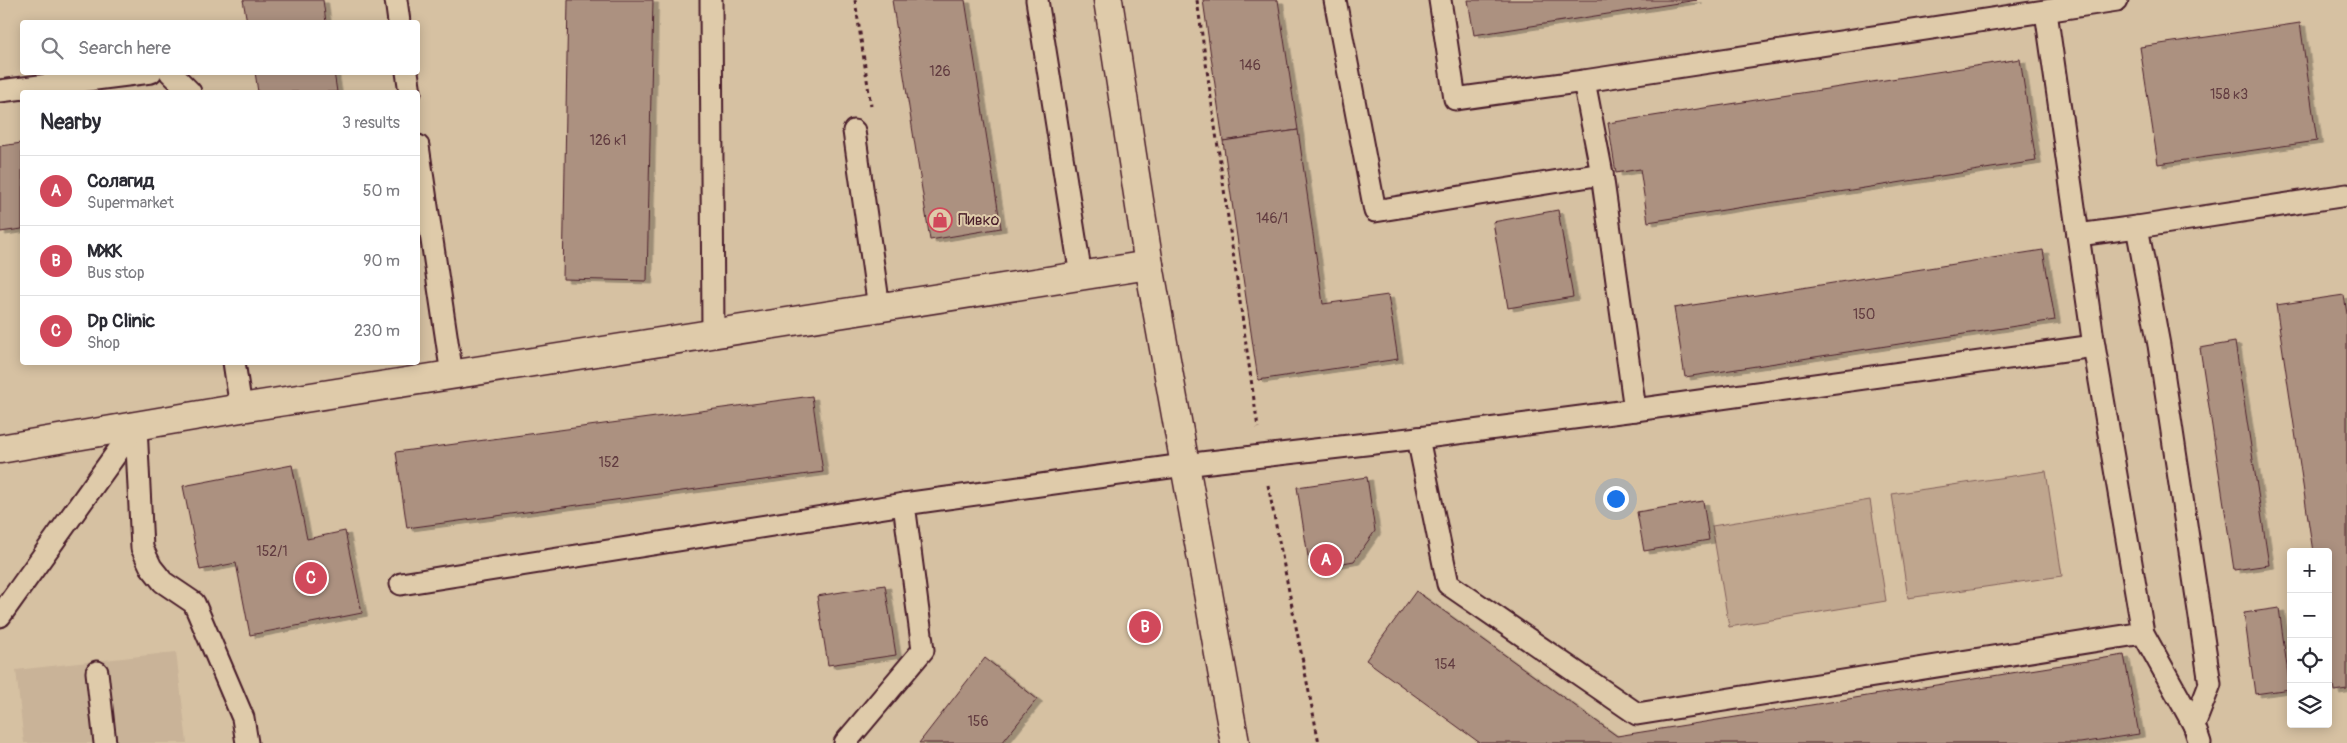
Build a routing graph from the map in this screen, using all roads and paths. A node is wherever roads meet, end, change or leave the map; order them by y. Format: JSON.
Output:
{"nodes":[{"id":1,"x":396,"y":0,"type":"edge"},
{"id":2,"x":711,"y":0,"type":"edge"},
{"id":3,"x":855,"y":0,"type":"edge"},
{"id":4,"x":1036,"y":0,"type":"edge"},
{"id":5,"x":1108,"y":0,"type":"edge"},
{"id":6,"x":1197,"y":0,"type":"edge"},
{"id":7,"x":1335,"y":0,"type":"edge"},
{"id":8,"x":1440,"y":0,"type":"edge"},
{"id":9,"x":2117,"y":0,"type":"edge"},
{"id":10,"x":2046,"y":12,"type":"junction"},
{"id":11,"x":399,"y":20,"type":"edge"},
{"id":12,"x":127,"y":75,"type":"edge"},
{"id":13,"x":173,"y":75,"type":"edge"},
{"id":14,"x":407,"y":75,"type":"edge"},
{"id":15,"x":1584,"y":81,"type":"junction"},
{"id":16,"x":188,"y":90,"type":"edge"},
{"id":17,"x":410,"y":90,"type":"edge"},
{"id":18,"x":0,"y":91,"type":"edge"},
{"id":19,"x":854,"y":131,"type":"joint"},
{"id":20,"x":420,"y":159,"type":"edge"},
{"id":21,"x":1602,"y":174,"type":"junction"},
{"id":22,"x":2347,"y":195,"type":"edge"},
{"id":23,"x":2137,"y":228,"type":"junction"},
{"id":24,"x":2078,"y":235,"type":"junction"},
{"id":25,"x":1149,"y":265,"type":"junction"},
{"id":26,"x":1081,"y":276,"type":"junction"},
{"id":27,"x":879,"y":308,"type":"junction"},
{"id":28,"x":713,"y":334,"type":"junction"},
{"id":29,"x":2094,"y":346,"type":"junction"},
{"id":30,"x":234,"y":365,"type":"edge"},
{"id":31,"x":452,"y":375,"type":"junction"},
{"id":32,"x":241,"y":408,"type":"junction"},
{"id":33,"x":1635,"y":410,"type":"junction"},
{"id":34,"x":136,"y":426,"type":"junction"},
{"id":35,"x":1418,"y":438,"type":"junction"},
{"id":36,"x":0,"y":449,"type":"edge"},
{"id":37,"x":1262,"y":456,"type":"junction"},
{"id":38,"x":1184,"y":465,"type":"junction"},
{"id":39,"x":904,"y":504,"type":"junction"},
{"id":40,"x":401,"y":584,"type":"dead end"},
{"id":41,"x":0,"y":616,"type":"edge"},
{"id":42,"x":2143,"y":633,"type":"junction"},
{"id":43,"x":96,"y":672,"type":"dead end"},
{"id":44,"x":2197,"y":734,"type":"edge"},
{"id":45,"x":106,"y":743,"type":"edge"},
{"id":46,"x":247,"y":743,"type":"edge"},
{"id":47,"x":845,"y":743,"type":"edge"},
{"id":48,"x":1236,"y":743,"type":"edge"},
{"id":49,"x":1319,"y":743,"type":"edge"}],
"edges":[{"from":1,"to":11,"type":"lane"},
{"from":2,"to":28,"type":"lane"},
{"from":3,"to":19,"type":"path"},
{"from":4,"to":26,"type":"lane"},
{"from":5,"to":25,"type":"street"},
{"from":6,"to":37,"type":"path"},
{"from":7,"to":21,"type":"lane"},
{"from":8,"to":15,"type":"lane"},
{"from":9,"to":10,"type":"lane"},
{"from":10,"to":15,"type":"lane"},
{"from":10,"to":24,"type":"lane"},
{"from":12,"to":18,"type":"lane"},
{"from":13,"to":16,"type":"lane"},
{"from":14,"to":17,"type":"lane"},
{"from":15,"to":21,"type":"lane"},
{"from":19,"to":27,"type":"lane"},
{"from":20,"to":31,"type":"lane"},
{"from":21,"to":33,"type":"lane"},
{"from":22,"to":23,"type":"lane"},
{"from":23,"to":24,"type":"lane"},
{"from":23,"to":44,"type":"lane"},
{"from":24,"to":29,"type":"lane"},
{"from":25,"to":26,"type":"street"},
{"from":25,"to":38,"type":"street"},
{"from":26,"to":27,"type":"street"},
{"from":27,"to":28,"type":"street"},
{"from":28,"to":31,"type":"street"},
{"from":29,"to":33,"type":"lane"},
{"from":29,"to":42,"type":"lane"},
{"from":30,"to":32,"type":"lane"},
{"from":31,"to":32,"type":"street"},
{"from":32,"to":34,"type":"street"},
{"from":33,"to":35,"type":"lane"},
{"from":34,"to":36,"type":"street"},
{"from":34,"to":41,"type":"lane"},
{"from":34,"to":46,"type":"lane"},
{"from":35,"to":37,"type":"lane"},
{"from":35,"to":42,"type":"lane"},
{"from":37,"to":38,"type":"lane"},
{"from":37,"to":49,"type":"path"},
{"from":38,"to":39,"type":"lane"},
{"from":38,"to":48,"type":"street"},
{"from":39,"to":40,"type":"lane"},
{"from":39,"to":47,"type":"lane"},
{"from":42,"to":44,"type":"lane"},
{"from":43,"to":45,"type":"lane"}]}
